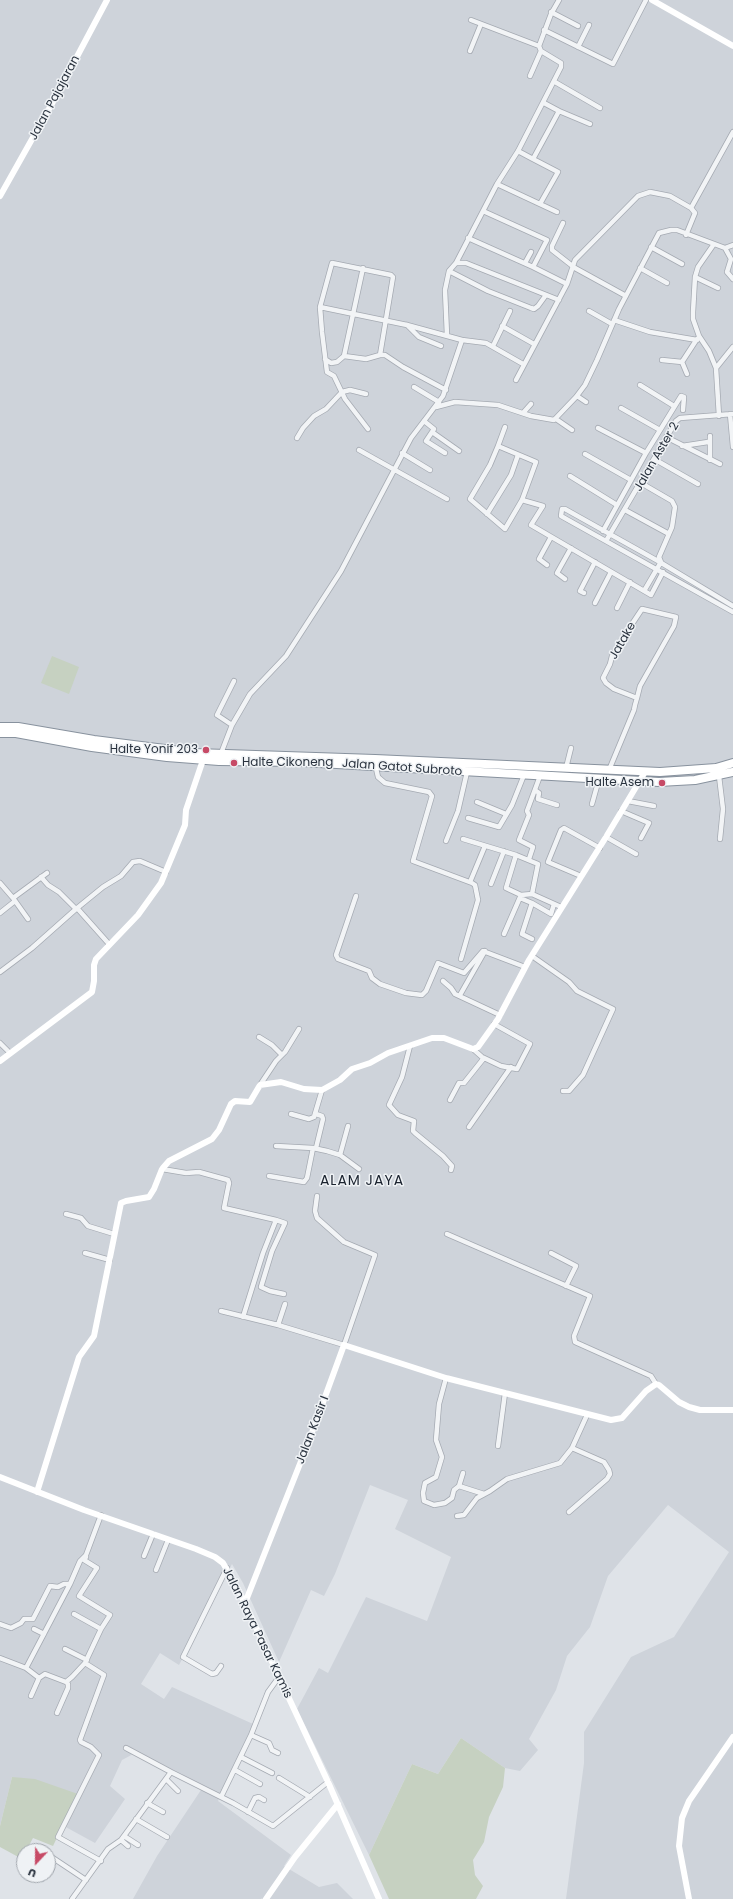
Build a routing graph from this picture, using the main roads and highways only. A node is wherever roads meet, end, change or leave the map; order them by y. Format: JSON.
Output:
{"nodes":[{"id":1,"x":0,"y":727,"type":"edge"},
{"id":2,"x":0,"y":733,"type":"edge"},
{"id":3,"x":204,"y":756,"type":"junction"},
{"id":4,"x":375,"y":762,"type":"junction"},
{"id":5,"x":733,"y":763,"type":"edge"},
{"id":6,"x":733,"y":772,"type":"edge"}],
"edges":[{"from":1,"to":3,"type":"highway","name":"Jalan Gatot Subroto"},
{"from":2,"to":3,"type":"highway","name":"Jalan Gatot Subroto"},
{"from":3,"to":4,"type":"highway","name":"Jalan Gatot Subroto"},
{"from":4,"to":5,"type":"highway","name":"Jalan Gatot Subroto"},
{"from":4,"to":6,"type":"highway","name":"Jalan Gatot Subroto"}]}
